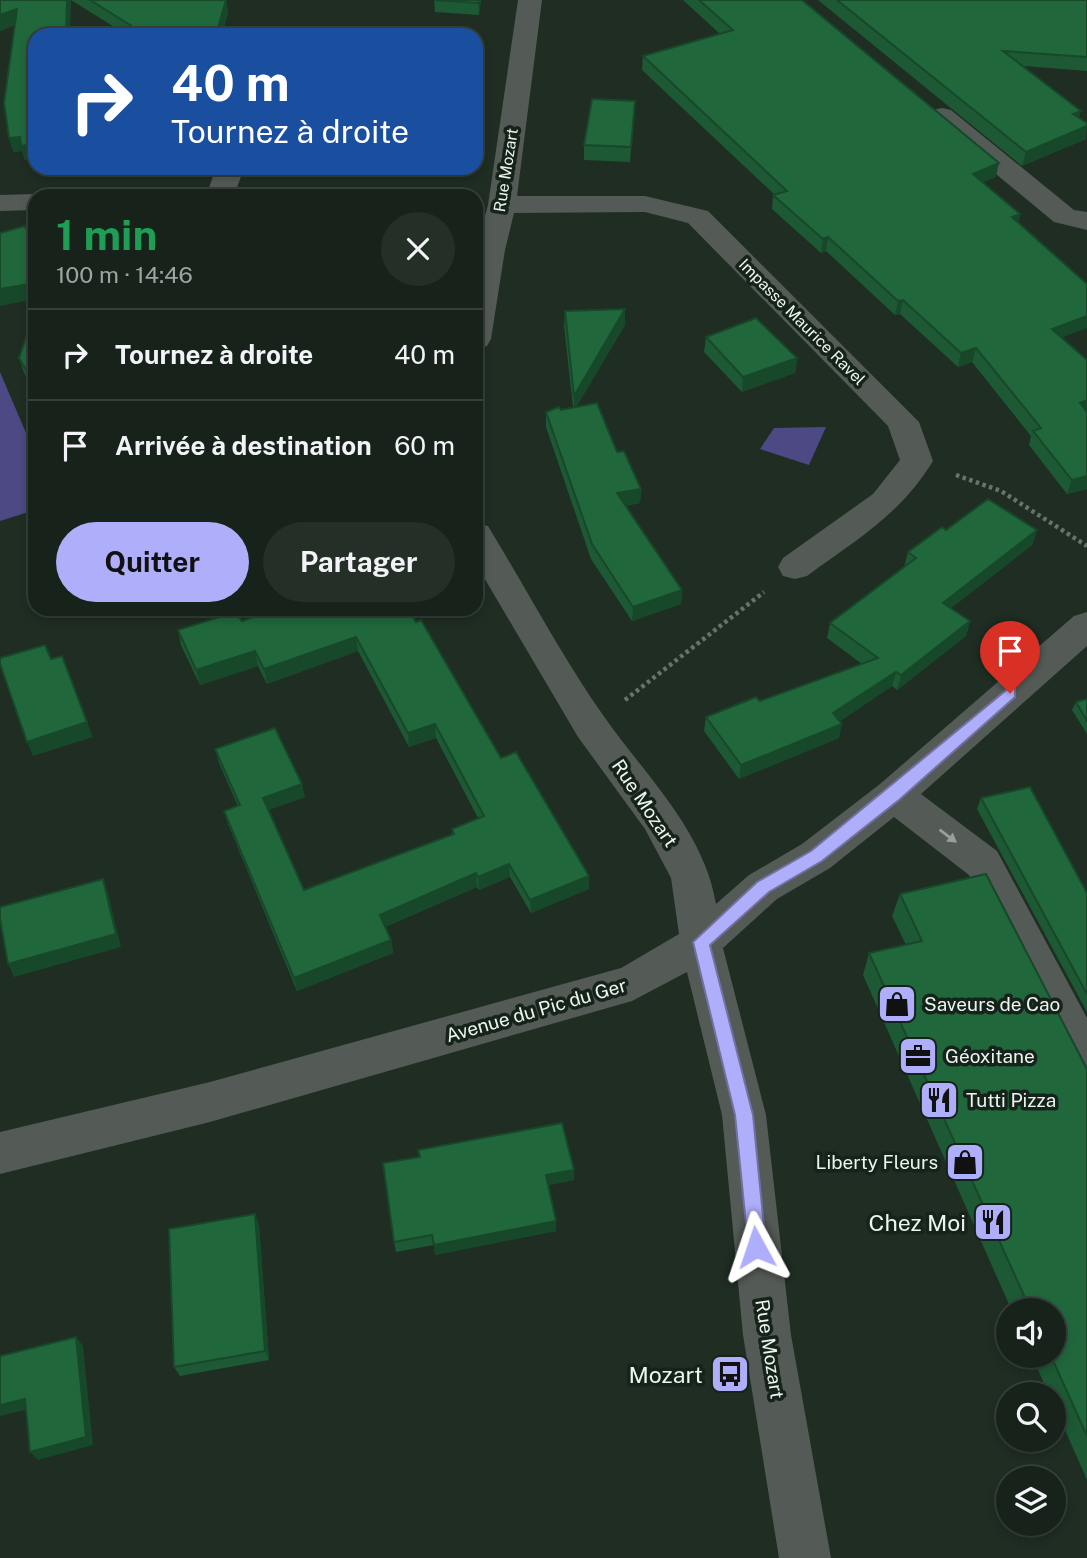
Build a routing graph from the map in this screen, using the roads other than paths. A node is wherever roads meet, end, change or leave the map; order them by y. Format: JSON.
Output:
{"nodes":[{"id":1,"x":530,"y":0,"type":"edge"},
{"id":2,"x":926,"y":104,"type":"edge"},
{"id":3,"x":28,"y":202,"type":"edge"},
{"id":4,"x":0,"y":203,"type":"edge"},
{"id":5,"x":492,"y":213,"type":"edge"},
{"id":6,"x":1087,"y":221,"type":"edge"},
{"id":7,"x":483,"y":284,"type":"edge"},
{"id":8,"x":483,"y":547,"type":"edge"},
{"id":9,"x":795,"y":567,"type":"road end"},
{"id":10,"x":1087,"y":625,"type":"edge"},
{"id":11,"x":894,"y":795,"type":"junction"},
{"id":12,"x":701,"y":942,"type":"junction"},
{"id":13,"x":1087,"y":1061,"type":"edge"},
{"id":14,"x":0,"y":1153,"type":"edge"},
{"id":15,"x":805,"y":1558,"type":"edge"}],
"edges":[{"from":1,"to":5,"type":"street","name":"Rue Mozart"},
{"from":2,"to":6,"type":"street"},
{"from":3,"to":4,"type":"street"},
{"from":5,"to":7,"type":"street","name":"Rue Mozart"},
{"from":5,"to":9,"type":"street","name":"Impasse Maurice Ravel"},
{"from":8,"to":12,"type":"street","name":"Rue Mozart"},
{"from":10,"to":11,"type":"street","name":"Avenue du Pic du Ger"},
{"from":11,"to":12,"type":"street","name":"Avenue du Pic du Ger"},
{"from":11,"to":13,"type":"street","one_way":true},
{"from":12,"to":14,"type":"street","name":"Avenue du Pic du Ger"},
{"from":12,"to":15,"type":"street","name":"Rue Mozart"}]}
